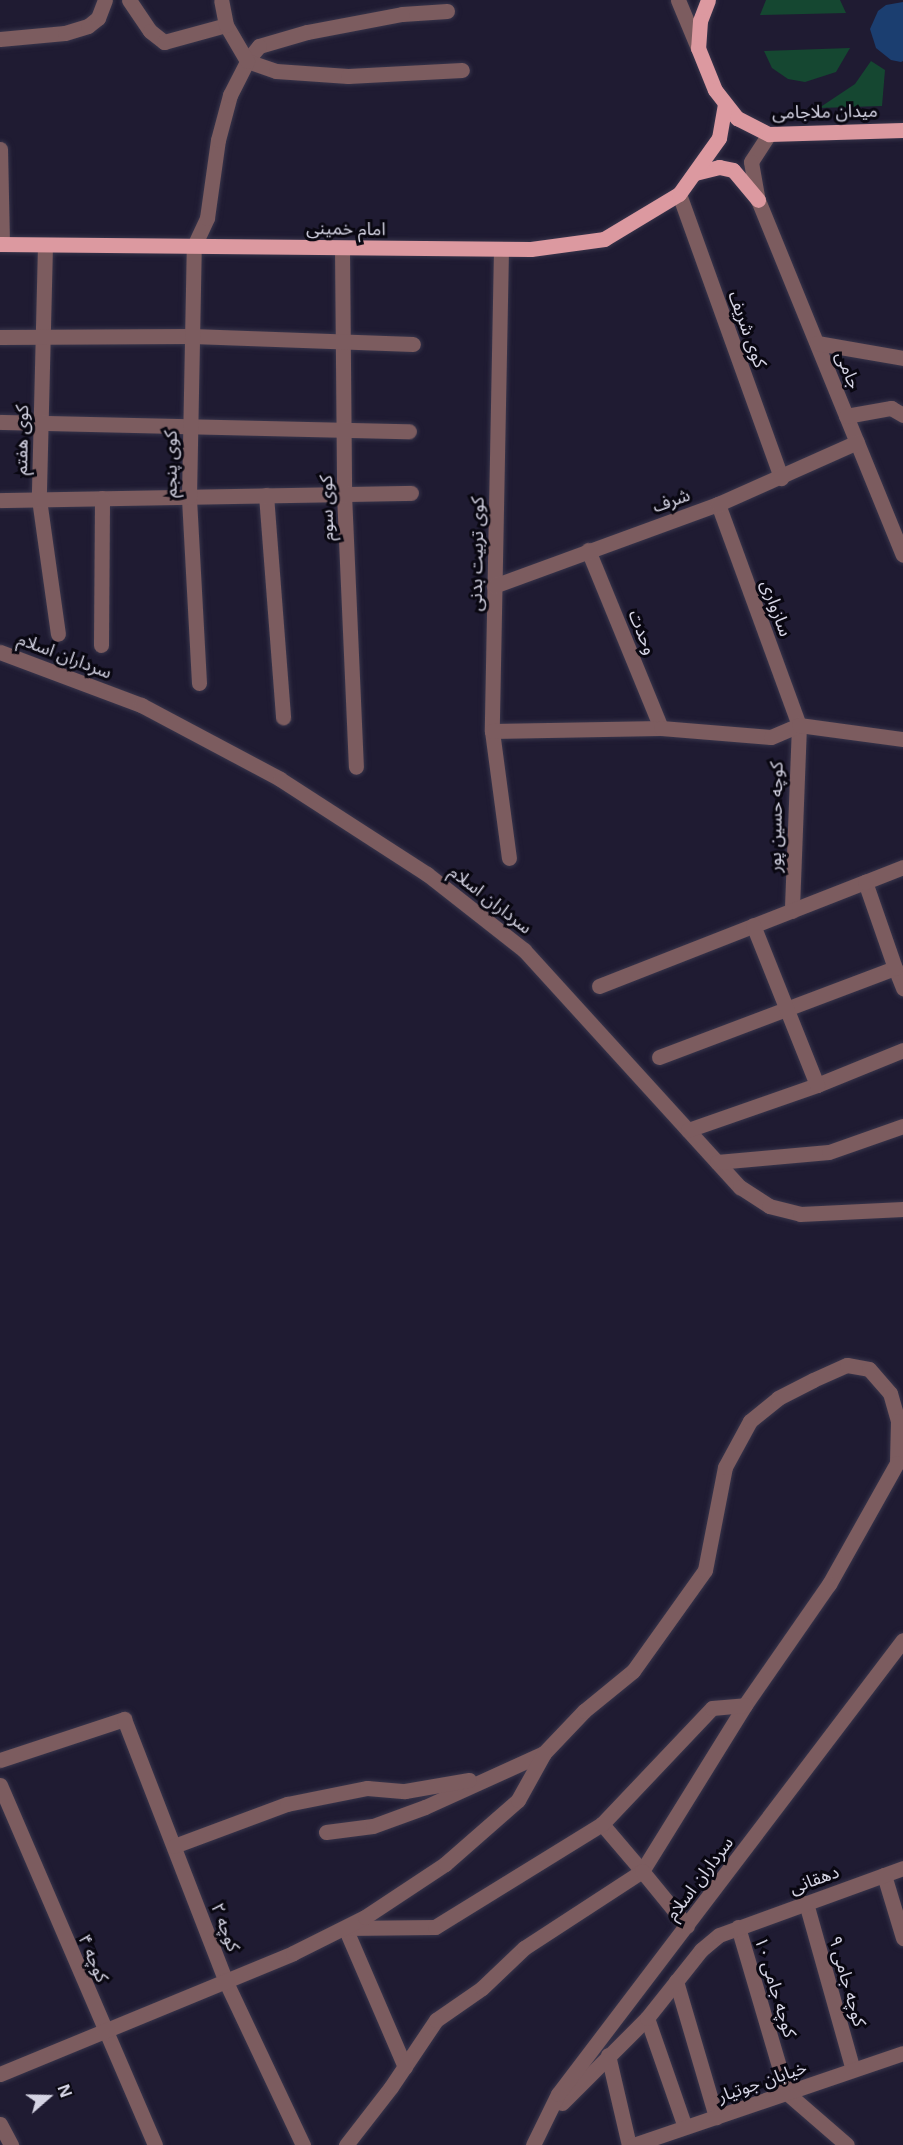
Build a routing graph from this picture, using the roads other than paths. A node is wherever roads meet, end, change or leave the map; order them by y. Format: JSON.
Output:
{"nodes":[{"id":1,"x":105,"y":0,"type":"edge"},
{"id":2,"x":129,"y":0,"type":"edge"},
{"id":3,"x":221,"y":0,"type":"edge"},
{"id":4,"x":678,"y":0,"type":"edge"},
{"id":5,"x":708,"y":0,"type":"edge"},
{"id":6,"x":447,"y":11,"type":"dead end"},
{"id":7,"x":226,"y":25,"type":"junction"},
{"id":8,"x":0,"y":39,"type":"edge"},
{"id":9,"x":698,"y":48,"type":"junction"},
{"id":10,"x":247,"y":61,"type":"junction"},
{"id":11,"x":462,"y":70,"type":"dead end"},
{"id":12,"x":725,"y":105,"type":"junction"},
{"id":13,"x":903,"y":130,"type":"edge"},
{"id":14,"x":769,"y":134,"type":"junction"},
{"id":15,"x":0,"y":149,"type":"edge"},
{"id":16,"x":695,"y":174,"type":"junction"},
{"id":17,"x":679,"y":194,"type":"junction"},
{"id":18,"x":758,"y":200,"type":"junction"},
{"id":19,"x":1,"y":244,"type":"edge"},
{"id":20,"x":45,"y":245,"type":"junction"},
{"id":21,"x":194,"y":246,"type":"junction"},
{"id":22,"x":342,"y":248,"type":"junction"},
{"id":23,"x":501,"y":249,"type":"junction"},
{"id":24,"x":192,"y":336,"type":"junction"},
{"id":25,"x":0,"y":337,"type":"edge"},
{"id":26,"x":43,"y":337,"type":"junction"},
{"id":27,"x":343,"y":342,"type":"junction"},
{"id":28,"x":817,"y":343,"type":"junction"},
{"id":29,"x":413,"y":344,"type":"dead end"},
{"id":30,"x":903,"y":358,"type":"edge"},
{"id":31,"x":903,"y":415,"type":"edge"},
{"id":32,"x":846,"y":416,"type":"junction"},
{"id":33,"x":0,"y":422,"type":"edge"},
{"id":34,"x":41,"y":423,"type":"junction"},
{"id":35,"x":190,"y":426,"type":"junction"},
{"id":36,"x":345,"y":429,"type":"junction"},
{"id":37,"x":409,"y":431,"type":"dead end"},
{"id":38,"x":857,"y":442,"type":"junction"},
{"id":39,"x":781,"y":478,"type":"junction"},
{"id":40,"x":411,"y":493,"type":"dead end"},
{"id":41,"x":344,"y":494,"type":"junction"},
{"id":42,"x":266,"y":495,"type":"junction"},
{"id":43,"x":189,"y":497,"type":"junction"},
{"id":44,"x":102,"y":498,"type":"junction"},
{"id":45,"x":39,"y":499,"type":"junction"},
{"id":46,"x":0,"y":500,"type":"edge"},
{"id":47,"x":718,"y":504,"type":"junction"},
{"id":48,"x":588,"y":550,"type":"junction"},
{"id":49,"x":903,"y":555,"type":"edge"},
{"id":50,"x":494,"y":586,"type":"junction"},
{"id":51,"x":58,"y":634,"type":"dead end"},
{"id":52,"x":101,"y":645,"type":"dead end"},
{"id":53,"x":0,"y":652,"type":"edge"},
{"id":54,"x":199,"y":683,"type":"dead end"},
{"id":55,"x":283,"y":717,"type":"dead end"},
{"id":56,"x":799,"y":725,"type":"junction"},
{"id":57,"x":661,"y":728,"type":"junction"},
{"id":58,"x":492,"y":730,"type":"junction"},
{"id":59,"x":903,"y":740,"type":"edge"},
{"id":60,"x":356,"y":767,"type":"dead end"},
{"id":61,"x":509,"y":858,"type":"dead end"},
{"id":62,"x":903,"y":867,"type":"edge"},
{"id":63,"x":865,"y":882,"type":"junction"},
{"id":64,"x":792,"y":911,"type":"junction"},
{"id":65,"x":753,"y":925,"type":"junction"},
{"id":66,"x":895,"y":968,"type":"junction"},
{"id":67,"x":599,"y":986,"type":"dead end"},
{"id":68,"x":903,"y":988,"type":"edge"},
{"id":69,"x":786,"y":1007,"type":"junction"},
{"id":70,"x":903,"y":1050,"type":"edge"},
{"id":71,"x":658,"y":1057,"type":"dead end"},
{"id":72,"x":817,"y":1085,"type":"junction"},
{"id":73,"x":903,"y":1126,"type":"edge"},
{"id":74,"x":687,"y":1130,"type":"junction"},
{"id":75,"x":717,"y":1162,"type":"junction"},
{"id":76,"x":903,"y":1209,"type":"edge"},
{"id":77,"x":903,"y":1640,"type":"edge"},
{"id":78,"x":745,"y":1705,"type":"junction"},
{"id":79,"x":544,"y":1753,"type":"junction"},
{"id":80,"x":0,"y":1760,"type":"edge"},
{"id":81,"x":486,"y":1777,"type":"junction"},
{"id":82,"x":0,"y":1785,"type":"edge"},
{"id":83,"x":602,"y":1824,"type":"junction"},
{"id":84,"x":326,"y":1832,"type":"dead end"},
{"id":85,"x":174,"y":1846,"type":"junction"},
{"id":86,"x":903,"y":1868,"type":"edge"},
{"id":87,"x":642,"y":1871,"type":"junction"},
{"id":88,"x":884,"y":1875,"type":"junction"},
{"id":89,"x":806,"y":1903,"type":"junction"},
{"id":90,"x":687,"y":1926,"type":"junction"},
{"id":91,"x":738,"y":1927,"type":"junction"},
{"id":92,"x":345,"y":1928,"type":"junction"},
{"id":93,"x":903,"y":1938,"type":"edge"},
{"id":94,"x":225,"y":1980,"type":"junction"},
{"id":95,"x":676,"y":1981,"type":"junction"},
{"id":96,"x":647,"y":2018,"type":"junction"},
{"id":97,"x":102,"y":2030,"type":"junction"},
{"id":98,"x":903,"y":2053,"type":"edge"},
{"id":99,"x":608,"y":2055,"type":"junction"},
{"id":100,"x":405,"y":2067,"type":"junction"},
{"id":101,"x":854,"y":2070,"type":"junction"},
{"id":102,"x":0,"y":2074,"type":"edge"},
{"id":103,"x":788,"y":2092,"type":"junction"},
{"id":104,"x":716,"y":2117,"type":"junction"},
{"id":105,"x":546,"y":2120,"type":"junction"},
{"id":106,"x":0,"y":2124,"type":"edge"},
{"id":107,"x":685,"y":2127,"type":"junction"},
{"id":108,"x":11,"y":2145,"type":"edge"},
{"id":109,"x":155,"y":2145,"type":"edge"},
{"id":110,"x":303,"y":2145,"type":"edge"},
{"id":111,"x":346,"y":2145,"type":"edge"},
{"id":112,"x":533,"y":2145,"type":"edge"},
{"id":113,"x":631,"y":2145,"type":"edge"},
{"id":114,"x":847,"y":2145,"type":"edge"}],
"edges":[{"from":1,"to":8,"type":"street"},
{"from":2,"to":7,"type":"street"},
{"from":3,"to":7,"type":"street"},
{"from":4,"to":9,"type":"street"},
{"from":5,"to":9,"type":"main road","name":"میدان ملاجامی"},
{"from":6,"to":10,"type":"street"},
{"from":7,"to":10,"type":"street"},
{"from":9,"to":12,"type":"main road","name":"میدان ملاجامی"},
{"from":10,"to":11,"type":"street"},
{"from":10,"to":21,"type":"street"},
{"from":12,"to":14,"type":"main road","name":"میدان ملاجامی"},
{"from":12,"to":16,"type":"main road"},
{"from":13,"to":14,"type":"main road","name":"میدان ملاجامی"},
{"from":14,"to":18,"type":"street","name":"جامی"},
{"from":15,"to":19,"type":"street"},
{"from":16,"to":17,"type":"main road"},
{"from":16,"to":18,"type":"main road"},
{"from":17,"to":23,"type":"main road","name":"امام خمینی"},
{"from":17,"to":39,"type":"street","name":"کوی شریف"},
{"from":18,"to":28,"type":"street","name":"جامی"},
{"from":19,"to":20,"type":"main road","name":"امام خمینی"},
{"from":20,"to":21,"type":"main road","name":"امام خمینی"},
{"from":20,"to":26,"type":"street","name":"کوی هفتم"},
{"from":21,"to":22,"type":"main road","name":"امام خمینی"},
{"from":21,"to":24,"type":"street","name":"کوی پنجم"},
{"from":22,"to":23,"type":"main road","name":"امام خمینی"},
{"from":22,"to":27,"type":"street","name":"کوی سوم"},
{"from":23,"to":50,"type":"street","name":"کوی تربیت بدنی"},
{"from":24,"to":26,"type":"street"},
{"from":24,"to":27,"type":"street"},
{"from":24,"to":35,"type":"street","name":"کوی پنجم"},
{"from":25,"to":26,"type":"street"},
{"from":26,"to":34,"type":"street","name":"کوی هفتم"},
{"from":27,"to":29,"type":"street"},
{"from":27,"to":36,"type":"street","name":"کوی سوم"},
{"from":28,"to":30,"type":"street"},
{"from":28,"to":32,"type":"street","name":"جامی"},
{"from":31,"to":32,"type":"street"},
{"from":32,"to":38,"type":"street","name":"جامی"},
{"from":33,"to":34,"type":"street"},
{"from":34,"to":35,"type":"street"},
{"from":34,"to":45,"type":"street","name":"کوی هفتم"},
{"from":35,"to":36,"type":"street"},
{"from":35,"to":43,"type":"street","name":"کوی پنجم"},
{"from":36,"to":37,"type":"street"},
{"from":36,"to":41,"type":"street","name":"کوی سوم"},
{"from":38,"to":39,"type":"street","name":"شرف"},
{"from":38,"to":49,"type":"street","name":"جامی"},
{"from":39,"to":47,"type":"street","name":"شرف"},
{"from":40,"to":41,"type":"street"},
{"from":41,"to":42,"type":"street"},
{"from":41,"to":60,"type":"street","name":"کوی سوم"},
{"from":42,"to":43,"type":"street"},
{"from":42,"to":55,"type":"street"},
{"from":43,"to":44,"type":"street"},
{"from":43,"to":54,"type":"street","name":"کوی پنجم"},
{"from":44,"to":45,"type":"street"},
{"from":44,"to":52,"type":"street"},
{"from":45,"to":46,"type":"street"},
{"from":45,"to":51,"type":"street","name":"کوی هفتم"},
{"from":47,"to":48,"type":"street","name":"شرف"},
{"from":47,"to":56,"type":"street","name":"سازواری"},
{"from":48,"to":50,"type":"street","name":"شرف"},
{"from":48,"to":57,"type":"street","name":"وحدت"},
{"from":50,"to":58,"type":"street","name":"کوی تربیت بدنی"},
{"from":53,"to":74,"type":"street","name":"سرداران اسلام"},
{"from":56,"to":57,"type":"street"},
{"from":56,"to":59,"type":"street"},
{"from":56,"to":64,"type":"street","name":"کوچه حسین پور"},
{"from":57,"to":58,"type":"street"},
{"from":58,"to":61,"type":"street","name":"کوی تربیت بدنی"},
{"from":62,"to":63,"type":"street"},
{"from":63,"to":64,"type":"street"},
{"from":63,"to":66,"type":"street"},
{"from":64,"to":65,"type":"street"},
{"from":65,"to":67,"type":"street"},
{"from":65,"to":69,"type":"street"},
{"from":66,"to":68,"type":"street"},
{"from":66,"to":69,"type":"street"},
{"from":69,"to":71,"type":"street"},
{"from":69,"to":72,"type":"street"},
{"from":70,"to":72,"type":"street"},
{"from":72,"to":74,"type":"street"},
{"from":73,"to":75,"type":"street"},
{"from":74,"to":75,"type":"street","name":"سرداران اسلام"},
{"from":75,"to":76,"type":"street","name":"سرداران اسلام"},
{"from":77,"to":90,"type":"street","name":"سرداران اسلام"},
{"from":78,"to":79,"type":"street"},
{"from":78,"to":83,"type":"street"},
{"from":78,"to":87,"type":"street"},
{"from":79,"to":81,"type":"street"},
{"from":79,"to":92,"type":"street"},
{"from":80,"to":85,"type":"street","name":"کوچه ۲"},
{"from":81,"to":84,"type":"street"},
{"from":81,"to":85,"type":"street"},
{"from":82,"to":97,"type":"street","name":"کوچه ۴"},
{"from":83,"to":87,"type":"street"},
{"from":83,"to":92,"type":"street"},
{"from":85,"to":94,"type":"street","name":"کوچه ۲"},
{"from":86,"to":88,"type":"street","name":"دهقانی"},
{"from":87,"to":90,"type":"street"},
{"from":87,"to":100,"type":"street"},
{"from":88,"to":89,"type":"street","name":"دهقانی"},
{"from":88,"to":93,"type":"street"},
{"from":89,"to":91,"type":"street","name":"دهقانی"},
{"from":89,"to":101,"type":"street","name":"کوچه جامی ۹"},
{"from":90,"to":105,"type":"street","name":"سرداران اسلام"},
{"from":91,"to":95,"type":"street","name":"دهقانی"},
{"from":91,"to":103,"type":"street","name":"کوچه جامی ۱۰"},
{"from":92,"to":94,"type":"street"},
{"from":92,"to":100,"type":"street"},
{"from":94,"to":97,"type":"street"},
{"from":94,"to":110,"type":"street","name":"کوچه ۲"},
{"from":95,"to":96,"type":"street","name":"دهقانی"},
{"from":95,"to":104,"type":"street"},
{"from":96,"to":99,"type":"street","name":"دهقانی"},
{"from":96,"to":107,"type":"street"},
{"from":97,"to":102,"type":"street"},
{"from":97,"to":109,"type":"street","name":"کوچه ۴"},
{"from":98,"to":101,"type":"street","name":"خیابان جوتیار"},
{"from":99,"to":105,"type":"street","name":"دهقانی"},
{"from":99,"to":113,"type":"street"},
{"from":100,"to":111,"type":"street"},
{"from":101,"to":103,"type":"street","name":"خیابان جوتیار"},
{"from":103,"to":104,"type":"street","name":"خیابان جوتیار"},
{"from":103,"to":114,"type":"street"},
{"from":104,"to":107,"type":"street","name":"خیابان جوتیار"},
{"from":105,"to":112,"type":"street","name":"سرداران اسلام"},
{"from":106,"to":108,"type":"street"},
{"from":107,"to":113,"type":"street","name":"خیابان جوتیار"}]}
